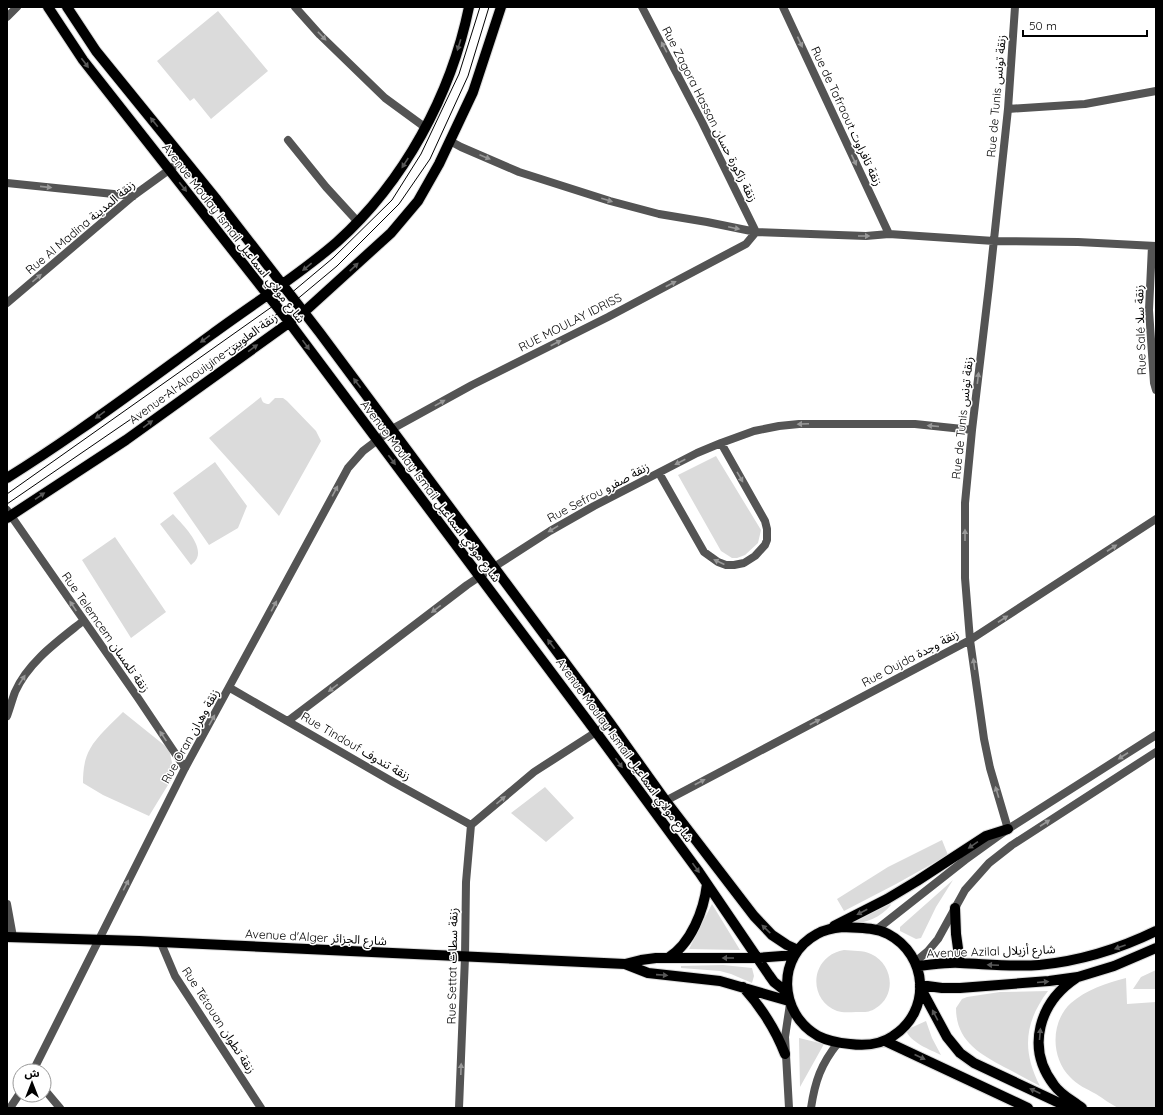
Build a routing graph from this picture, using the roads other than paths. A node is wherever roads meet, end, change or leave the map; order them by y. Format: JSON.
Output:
{"nodes":[{"id":1,"x":17,"y":7,"type":"edge"},
{"id":2,"x":48,"y":7,"type":"edge"},
{"id":3,"x":68,"y":7,"type":"edge"},
{"id":4,"x":295,"y":7,"type":"edge"},
{"id":5,"x":469,"y":7,"type":"edge"},
{"id":6,"x":501,"y":7,"type":"edge"},
{"id":7,"x":642,"y":7,"type":"edge"},
{"id":8,"x":783,"y":7,"type":"edge"},
{"id":9,"x":1015,"y":7,"type":"edge"},
{"id":10,"x":7,"y":17,"type":"edge"},
{"id":11,"x":83,"y":32,"type":"junction"},
{"id":12,"x":70,"y":41,"type":"junction"},
{"id":13,"x":1156,"y":91,"type":"edge"},
{"id":14,"x":1008,"y":109,"type":"junction"},
{"id":15,"x":426,"y":128,"type":"junction"},
{"id":16,"x":288,"y":140,"type":"dead end"},
{"id":17,"x":450,"y":141,"type":"junction"},
{"id":18,"x":184,"y":159,"type":"junction"},
{"id":19,"x":169,"y":170,"type":"junction"},
{"id":20,"x":7,"y":183,"type":"edge"},
{"id":21,"x":133,"y":196,"type":"junction"},
{"id":22,"x":358,"y":222,"type":"junction"},
{"id":23,"x":756,"y":232,"type":"junction"},
{"id":24,"x":889,"y":234,"type":"junction"},
{"id":25,"x":994,"y":241,"type":"junction"},
{"id":26,"x":1154,"y":246,"type":"edge"},
{"id":27,"x":283,"y":284,"type":"junction"},
{"id":28,"x":268,"y":295,"type":"junction"},
{"id":29,"x":7,"y":303,"type":"edge"},
{"id":30,"x":304,"y":312,"type":"junction"},
{"id":31,"x":289,"y":322,"type":"junction"},
{"id":32,"x":1156,"y":390,"type":"edge"},
{"id":33,"x":392,"y":429,"type":"junction"},
{"id":34,"x":972,"y":430,"type":"junction"},
{"id":35,"x":377,"y":440,"type":"junction"},
{"id":36,"x":721,"y":443,"type":"junction"},
{"id":37,"x":659,"y":473,"type":"junction"},
{"id":38,"x":7,"y":478,"type":"edge"},
{"id":39,"x":8,"y":514,"type":"edge"},
{"id":40,"x":1156,"y":519,"type":"edge"},
{"id":41,"x":494,"y":567,"type":"junction"},
{"id":42,"x":479,"y":577,"type":"junction"},
{"id":43,"x":84,"y":622,"type":"junction"},
{"id":44,"x":970,"y":640,"type":"junction"},
{"id":45,"x":230,"y":688,"type":"junction"},
{"id":46,"x":7,"y":716,"type":"edge"},
{"id":47,"x":288,"y":721,"type":"junction"},
{"id":48,"x":610,"y":723,"type":"junction"},
{"id":49,"x":596,"y":732,"type":"junction"},
{"id":50,"x":1156,"y":735,"type":"edge"},
{"id":51,"x":1156,"y":752,"type":"edge"},
{"id":52,"x":185,"y":768,"type":"junction"},
{"id":53,"x":665,"y":800,"type":"junction"},
{"id":54,"x":652,"y":808,"type":"junction"},
{"id":55,"x":471,"y":825,"type":"junction"},
{"id":56,"x":1008,"y":829,"type":"junction"},
{"id":57,"x":1012,"y":844,"type":"junction"},
{"id":58,"x":707,"y":884,"type":"junction"},
{"id":59,"x":7,"y":904,"type":"edge"},
{"id":60,"x":955,"y":908,"type":"junction"},
{"id":61,"x":826,"y":930,"type":"junction"},
{"id":62,"x":876,"y":930,"type":"junction"},
{"id":63,"x":1156,"y":931,"type":"edge"},
{"id":64,"x":10,"y":937,"type":"edge"},
{"id":65,"x":99,"y":940,"type":"junction"},
{"id":66,"x":160,"y":943,"type":"junction"},
{"id":67,"x":1156,"y":948,"type":"edge"},
{"id":68,"x":797,"y":953,"type":"junction"},
{"id":69,"x":465,"y":957,"type":"junction"},
{"id":70,"x":667,"y":958,"type":"junction"},
{"id":71,"x":757,"y":958,"type":"junction"},
{"id":72,"x":960,"y":963,"type":"junction"},
{"id":73,"x":625,"y":964,"type":"junction"},
{"id":74,"x":916,"y":964,"type":"junction"},
{"id":75,"x":1078,"y":977,"type":"junction"},
{"id":76,"x":920,"y":986,"type":"junction"},
{"id":77,"x":743,"y":987,"type":"junction"},
{"id":78,"x":789,"y":999,"type":"junction"},
{"id":79,"x":885,"y":1041,"type":"junction"},
{"id":80,"x":838,"y":1043,"type":"junction"},
{"id":81,"x":785,"y":1054,"type":"junction"},
{"id":82,"x":37,"y":1063,"type":"edge"},
{"id":83,"x":52,"y":1098,"type":"edge"},
{"id":84,"x":60,"y":1108,"type":"edge"},
{"id":85,"x":261,"y":1108,"type":"edge"},
{"id":86,"x":459,"y":1108,"type":"edge"},
{"id":87,"x":789,"y":1108,"type":"edge"},
{"id":88,"x":811,"y":1108,"type":"edge"},
{"id":89,"x":1028,"y":1108,"type":"edge"},
{"id":90,"x":1070,"y":1108,"type":"edge"},
{"id":91,"x":1082,"y":1108,"type":"edge"}],
"edges":[{"from":1,"to":10,"type":"street"},
{"from":2,"to":12,"type":"main road","name":"Avenue Moulay Ismail شارع مولاي اسماعيل"},
{"from":3,"to":11,"type":"main road","name":"Avenue Moulay Ismail شارع مولاي اسماعيل"},
{"from":4,"to":15,"type":"street","one_way":true},
{"from":5,"to":15,"type":"main road","name":"Avenue Al Alaouiyine زنقة العلويين","one_way":true},
{"from":6,"to":17,"type":"main road","name":"Avenue Al Alaouiyine زنقة العلويين"},
{"from":23,"to":7,"type":"street","name":"Rue Zagora Hassan زنقة زاكورة حسان","one_way":true},
{"from":8,"to":24,"type":"street","name":"Rue de Tafraout زنقة تافراوت","one_way":true},
{"from":9,"to":14,"type":"street","name":"Rue de Tunis زنقة تونس"},
{"from":11,"to":12,"type":"main road"},
{"from":18,"to":11,"type":"main road","name":"Avenue Moulay Ismail شارع مولاي اسماعيل","one_way":true},
{"from":12,"to":19,"type":"main road","name":"Avenue Moulay Ismail شارع مولاي اسماعيل","one_way":true},
{"from":13,"to":14,"type":"street"},
{"from":14,"to":25,"type":"street","name":"Rue de Tunis زنقة تونس"},
{"from":15,"to":22,"type":"main road","name":"Avenue Al Alaouiyine زنقة العلويين","one_way":true},
{"from":16,"to":22,"type":"street"},
{"from":17,"to":23,"type":"street","one_way":true},
{"from":30,"to":17,"type":"main road","name":"Avenue Al Alaouiyine زنقة العلويين","one_way":true},
{"from":18,"to":19,"type":"street","name":"Rue Al Madina زنقة المدينة"},
{"from":18,"to":27,"type":"main road","name":"Avenue Moulay Ismail شارع مولاي اسماعيل"},
{"from":19,"to":21,"type":"street","name":"Rue Al Madina زنقة المدينة"},
{"from":19,"to":28,"type":"main road","name":"Avenue Moulay Ismail شارع مولاي اسماعيل","one_way":true},
{"from":20,"to":21,"type":"street","one_way":true},
{"from":29,"to":21,"type":"street","name":"Rue Al Madina زنقة المدينة","one_way":true},
{"from":22,"to":27,"type":"main road","name":"Avenue Al Alaouiyine زنقة العلويين","one_way":true},
{"from":23,"to":24,"type":"street","one_way":true},
{"from":33,"to":23,"type":"street","name":"RUE MOULAY IDRISS","one_way":true},
{"from":24,"to":25,"type":"street"},
{"from":25,"to":26,"type":"street"},
{"from":34,"to":25,"type":"street","name":"Rue de Tunis زنقة تونس","one_way":true},
{"from":26,"to":32,"type":"street","name":"Rue Salé زنقة سلا"},
{"from":27,"to":28,"type":"main road","name":"Avenue Al Alaouiyine زنقة العلويين"},
{"from":27,"to":30,"type":"main road","name":"Avenue Moulay Ismail شارع مولاي اسماعيل"},
{"from":28,"to":31,"type":"main road","name":"Avenue Moulay Ismail شارع مولاي اسماعيل"},
{"from":28,"to":38,"type":"main road","name":"Avenue Al Alaouiyine زنقة العلويين","one_way":true},
{"from":30,"to":31,"type":"main road","name":"Avenue Al Alaouiyine زنقة العلويين"},
{"from":33,"to":30,"type":"main road","name":"Avenue Moulay Ismail شارع مولاي اسماعيل","one_way":true},
{"from":31,"to":35,"type":"main road","name":"Avenue Moulay Ismail شارع مولاي اسماعيل","one_way":true},
{"from":39,"to":31,"type":"main road","name":"Avenue Al Alaouiyine زنقة العلويين","one_way":true},
{"from":33,"to":35,"type":"street","name":"Rue Oran زنقة وهران"},
{"from":33,"to":41,"type":"main road","name":"Avenue Moulay Ismail شارع مولاي اسماعيل"},
{"from":34,"to":36,"type":"street","name":"Rue Sefrou زنقة صفرو","one_way":true},
{"from":44,"to":34,"type":"street","name":"Rue de Tunis زنقة تونس","one_way":true},
{"from":35,"to":42,"type":"main road","name":"Avenue Moulay Ismail شارع مولاي اسماعيل","one_way":true},
{"from":45,"to":35,"type":"street","name":"Rue Oran زنقة وهران","one_way":true},
{"from":36,"to":37,"type":"street","name":"Rue Sefrou زنقة صفرو","one_way":true},
{"from":36,"to":37,"type":"street","one_way":true},
{"from":37,"to":41,"type":"street","name":"Rue Sefrou زنقة صفرو","one_way":true},
{"from":43,"to":39,"type":"street","name":"Rue Telemcem زنقة تلمسان","one_way":true},
{"from":44,"to":40,"type":"street","name":"Rue Oujda زنقة وجدة","one_way":true},
{"from":41,"to":42,"type":"street","name":"Rue Sefrou زنقة صفرو"},
{"from":48,"to":41,"type":"main road","name":"Avenue Moulay Ismail شارع مولاي اسماعيل","one_way":true},
{"from":42,"to":47,"type":"street","name":"Rue Sefrou زنقة صفرو","one_way":true},
{"from":42,"to":49,"type":"main road","name":"Avenue Moulay Ismail شارع مولاي اسماعيل"},
{"from":46,"to":43,"type":"street","one_way":true},
{"from":52,"to":43,"type":"street","name":"Rue Telemcem زنقة تلمسان","one_way":true},
{"from":53,"to":44,"type":"street","name":"Rue Oujda زنقة وجدة","one_way":true},
{"from":56,"to":44,"type":"street","name":"Rue de Tunis زنقة تونس","one_way":true},
{"from":45,"to":47,"type":"street","name":"Rue Tindouf زنقة تندوف"},
{"from":52,"to":45,"type":"street","name":"Rue Oran زنقة وهران","one_way":true},
{"from":47,"to":55,"type":"street","name":"Rue Tindouf زنقة تندوف"},
{"from":48,"to":49,"type":"street"},
{"from":48,"to":53,"type":"main road","name":"Avenue Moulay Ismail شارع مولاي اسماعيل"},
{"from":49,"to":54,"type":"main road","name":"Avenue Moulay Ismail شارع مولاي اسماعيل","one_way":true},
{"from":55,"to":49,"type":"street","one_way":true},
{"from":50,"to":56,"type":"street","one_way":true},
{"from":57,"to":51,"type":"street","one_way":true},
{"from":65,"to":52,"type":"street","name":"Rue Oran زنقة وهران","one_way":true},
{"from":53,"to":54,"type":"street","name":"Rue Oujda زنقة وجدة"},
{"from":68,"to":53,"type":"main road","name":"Avenue Moulay Ismail شارع مولاي اسماعيل","one_way":true},
{"from":54,"to":58,"type":"main road","name":"Avenue Moulay Ismail شارع مولاي اسماعيل","one_way":true},
{"from":55,"to":69,"type":"street","name":"Rue Settat زنقة سطات"},
{"from":56,"to":57,"type":"street","name":"Rue de Tunis زنقة تونس"},
{"from":56,"to":61,"type":"main road","one_way":true},
{"from":56,"to":62,"type":"street"},
{"from":57,"to":60,"type":"street"},
{"from":58,"to":70,"type":"main road"},
{"from":58,"to":71,"type":"main road","name":"Avenue Moulay Ismail شارع مولاي اسماعيل"},
{"from":59,"to":64,"type":"street"},
{"from":60,"to":72,"type":"main road"},
{"from":60,"to":74,"type":"street"},
{"from":61,"to":62,"type":"main road"},
{"from":61,"to":68,"type":"main road"},
{"from":62,"to":74,"type":"main road"},
{"from":63,"to":72,"type":"main road","name":"Avenue Azilal شارع أزيلال","one_way":true},
{"from":64,"to":65,"type":"main road","name":"Avenue d'Alger شارع الجزائر"},
{"from":65,"to":66,"type":"main road","name":"Avenue d'Alger شارع الجزائر"},
{"from":65,"to":82,"type":"street","name":"Rue Oran زنقة وهران"},
{"from":66,"to":69,"type":"main road","name":"Avenue d'Alger شارع الجزائر"},
{"from":66,"to":85,"type":"street","name":"Rue Tétouan زنقة تطوان"},
{"from":67,"to":75,"type":"main road"},
{"from":68,"to":71,"type":"main road","name":"Avenue d'Alger شارع الجزائر"},
{"from":68,"to":78,"type":"main road"},
{"from":69,"to":73,"type":"main road","name":"Avenue d'Alger شارع الجزائر"},
{"from":86,"to":69,"type":"street","name":"Rue Settat زنقة سطات","one_way":true},
{"from":71,"to":70,"type":"main road","name":"Avenue d'Alger شارع الجزائر","one_way":true},
{"from":70,"to":73,"type":"main road","name":"Avenue d'Alger شارع الجزائر"},
{"from":71,"to":78,"type":"main road","name":"Avenue Moulay Ismail شارع مولاي اسماعيل"},
{"from":72,"to":74,"type":"main road","name":"Avenue Azilal شارع أزيلال"},
{"from":73,"to":77,"type":"main road","name":"Avenue d'Alger شارع الجزائر","one_way":true},
{"from":74,"to":76,"type":"main road"},
{"from":76,"to":75,"type":"main road","one_way":true},
{"from":91,"to":75,"type":"main road","one_way":true},
{"from":76,"to":79,"type":"main road"},
{"from":90,"to":76,"type":"main road","one_way":true},
{"from":77,"to":78,"type":"main road","name":"Avenue d'Alger شارع الجزائر"},
{"from":77,"to":81,"type":"main road"},
{"from":78,"to":80,"type":"main road"},
{"from":78,"to":81,"type":"street"},
{"from":79,"to":80,"type":"main road"},
{"from":79,"to":89,"type":"main road","one_way":true},
{"from":80,"to":88,"type":"street"},
{"from":81,"to":87,"type":"street"},
{"from":83,"to":84,"type":"street"}]}
